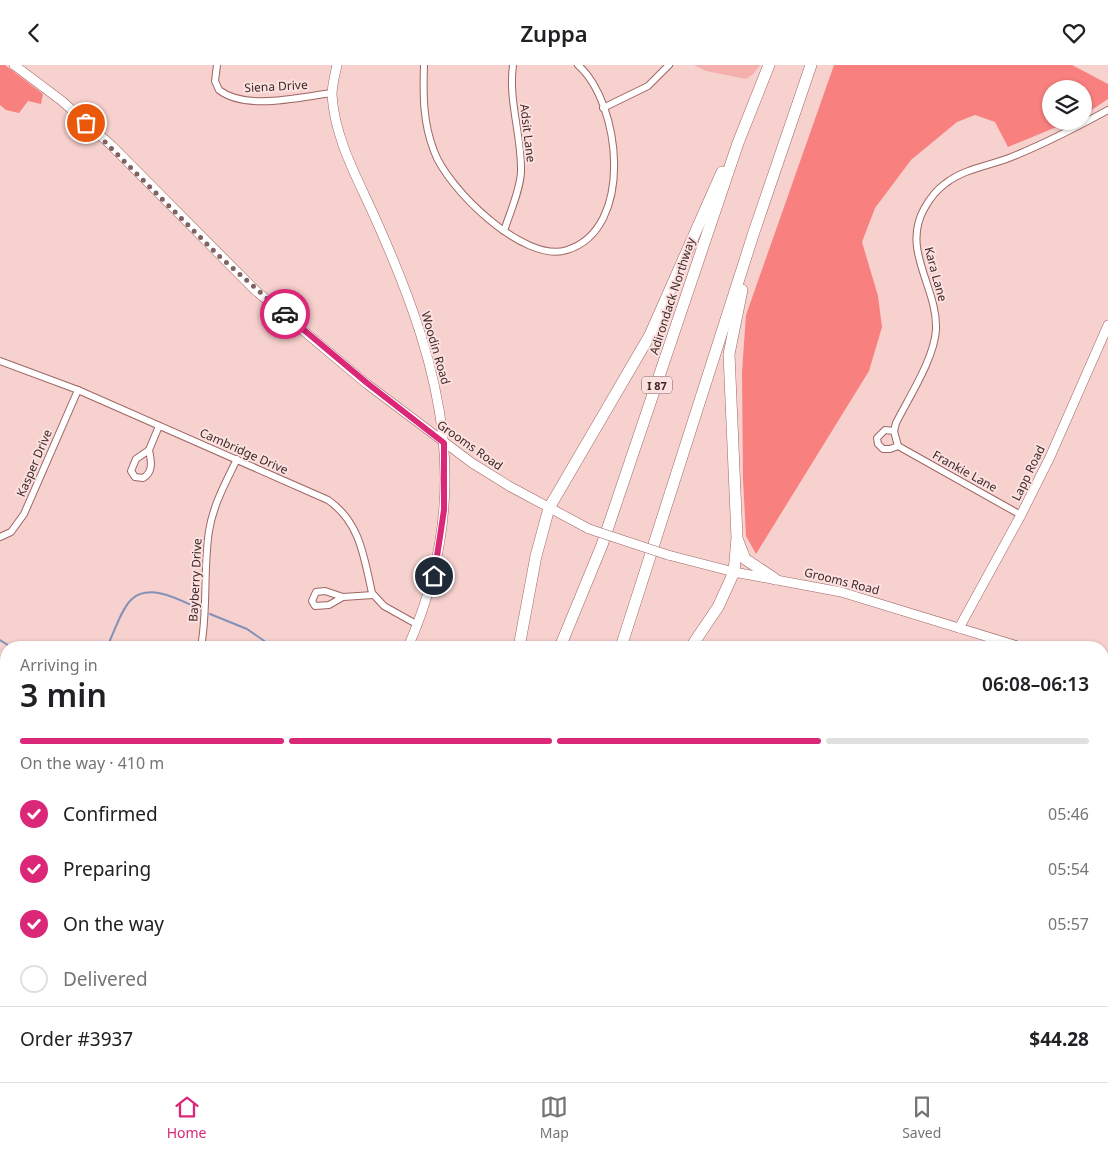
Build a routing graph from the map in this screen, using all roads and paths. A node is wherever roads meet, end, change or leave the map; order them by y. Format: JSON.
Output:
{"nodes":[{"id":1,"x":14,"y":65,"type":"edge"},
{"id":2,"x":217,"y":65,"type":"edge"},
{"id":3,"x":336,"y":65,"type":"edge"},
{"id":4,"x":424,"y":65,"type":"edge"},
{"id":5,"x":513,"y":65,"type":"edge"},
{"id":6,"x":578,"y":65,"type":"edge"},
{"id":7,"x":669,"y":65,"type":"edge"},
{"id":8,"x":769,"y":65,"type":"edge"},
{"id":9,"x":811,"y":65,"type":"edge"},
{"id":10,"x":332,"y":93,"type":"junction"},
{"id":11,"x":604,"y":108,"type":"junction"},
{"id":12,"x":1108,"y":110,"type":"edge"},
{"id":13,"x":747,"y":119,"type":"junction"},
{"id":14,"x":504,"y":231,"type":"junction"},
{"id":15,"x":754,"y":232,"type":"junction"},
{"id":16,"x":1108,"y":325,"type":"edge"},
{"id":17,"x":0,"y":361,"type":"edge"},
{"id":18,"x":78,"y":390,"type":"junction"},
{"id":19,"x":440,"y":412,"type":"junction"},
{"id":20,"x":418,"y":423,"type":"junction"},
{"id":21,"x":159,"y":426,"type":"junction"},
{"id":22,"x":894,"y":431,"type":"junction"},
{"id":23,"x":444,"y":443,"type":"junction"},
{"id":24,"x":898,"y":445,"type":"junction"},
{"id":25,"x":149,"y":450,"type":"dead end"},
{"id":26,"x":238,"y":459,"type":"junction"},
{"id":27,"x":472,"y":463,"type":"junction"},
{"id":28,"x":446,"y":473,"type":"junction"},
{"id":29,"x":549,"y":508,"type":"junction"},
{"id":30,"x":1021,"y":515,"type":"junction"},
{"id":31,"x":0,"y":537,"type":"edge"},
{"id":32,"x":737,"y":539,"type":"junction"},
{"id":33,"x":734,"y":572,"type":"junction"},
{"id":34,"x":775,"y":579,"type":"junction"},
{"id":35,"x":373,"y":595,"type":"junction"},
{"id":36,"x":343,"y":597,"type":"dead end"},
{"id":37,"x":418,"y":625,"type":"junction"},
{"id":38,"x":960,"y":628,"type":"junction"},
{"id":39,"x":202,"y":641,"type":"edge"},
{"id":40,"x":411,"y":641,"type":"edge"},
{"id":41,"x":520,"y":641,"type":"edge"},
{"id":42,"x":562,"y":641,"type":"edge"},
{"id":43,"x":623,"y":641,"type":"edge"},
{"id":44,"x":695,"y":641,"type":"edge"},
{"id":45,"x":1002,"y":641,"type":"edge"}],
"edges":[{"from":1,"to":20,"type":"street","name":"Grooms Road"},
{"from":2,"to":10,"type":"street","name":"Siena Drive"},
{"from":3,"to":10,"type":"street","name":"Woodin Road"},
{"from":4,"to":14,"type":"street"},
{"from":5,"to":14,"type":"street","name":"Adsit Lane"},
{"from":6,"to":11,"type":"street"},
{"from":7,"to":11,"type":"street"},
{"from":8,"to":13,"type":"highway","name":"Adirondack Northway","number":"I 87"},
{"from":9,"to":15,"type":"highway"},
{"from":10,"to":19,"type":"street","name":"Woodin Road"},
{"from":11,"to":14,"type":"street"},
{"from":12,"to":22,"type":"street","name":"Kara Lane"},
{"from":13,"to":29,"type":"highway"},
{"from":13,"to":42,"type":"highway","name":"Adirondack Northway","number":"I 87"},
{"from":15,"to":32,"type":"highway"},
{"from":15,"to":43,"type":"highway"},
{"from":16,"to":30,"type":"street","name":"Lapp Road"},
{"from":17,"to":18,"type":"street","name":"Cambridge Drive"},
{"from":18,"to":21,"type":"street","name":"Cambridge Drive"},
{"from":18,"to":31,"type":"street","name":"Kasper Drive"},
{"from":19,"to":20,"type":"street"},
{"from":19,"to":23,"type":"street","name":"Woodin Road"},
{"from":20,"to":23,"type":"street","name":"Grooms Road"},
{"from":21,"to":25,"type":"street"},
{"from":21,"to":26,"type":"street","name":"Cambridge Drive"},
{"from":22,"to":24,"type":"street"},
{"from":22,"to":24,"type":"street"},
{"from":23,"to":27,"type":"street","name":"Grooms Road"},
{"from":23,"to":28,"type":"street","name":"Woodin Road"},
{"from":24,"to":30,"type":"street","name":"Frankie Lane"},
{"from":26,"to":35,"type":"street","name":"Cambridge Drive"},
{"from":26,"to":39,"type":"street","name":"Bayberry Drive"},
{"from":27,"to":28,"type":"street"},
{"from":27,"to":29,"type":"street","name":"Grooms Road"},
{"from":28,"to":37,"type":"street","name":"Woodin Road"},
{"from":29,"to":33,"type":"street","name":"Grooms Road","bridge":true},
{"from":29,"to":41,"type":"highway"},
{"from":30,"to":38,"type":"street","name":"Lapp Road"},
{"from":32,"to":33,"type":"highway"},
{"from":32,"to":34,"type":"highway"},
{"from":33,"to":34,"type":"street","name":"Grooms Road"},
{"from":33,"to":44,"type":"highway"},
{"from":34,"to":38,"type":"street","name":"Grooms Road"},
{"from":35,"to":36,"type":"street"},
{"from":35,"to":37,"type":"street"},
{"from":37,"to":40,"type":"street","name":"Woodin Road"},
{"from":38,"to":45,"type":"street","name":"Grooms Road"}]}
